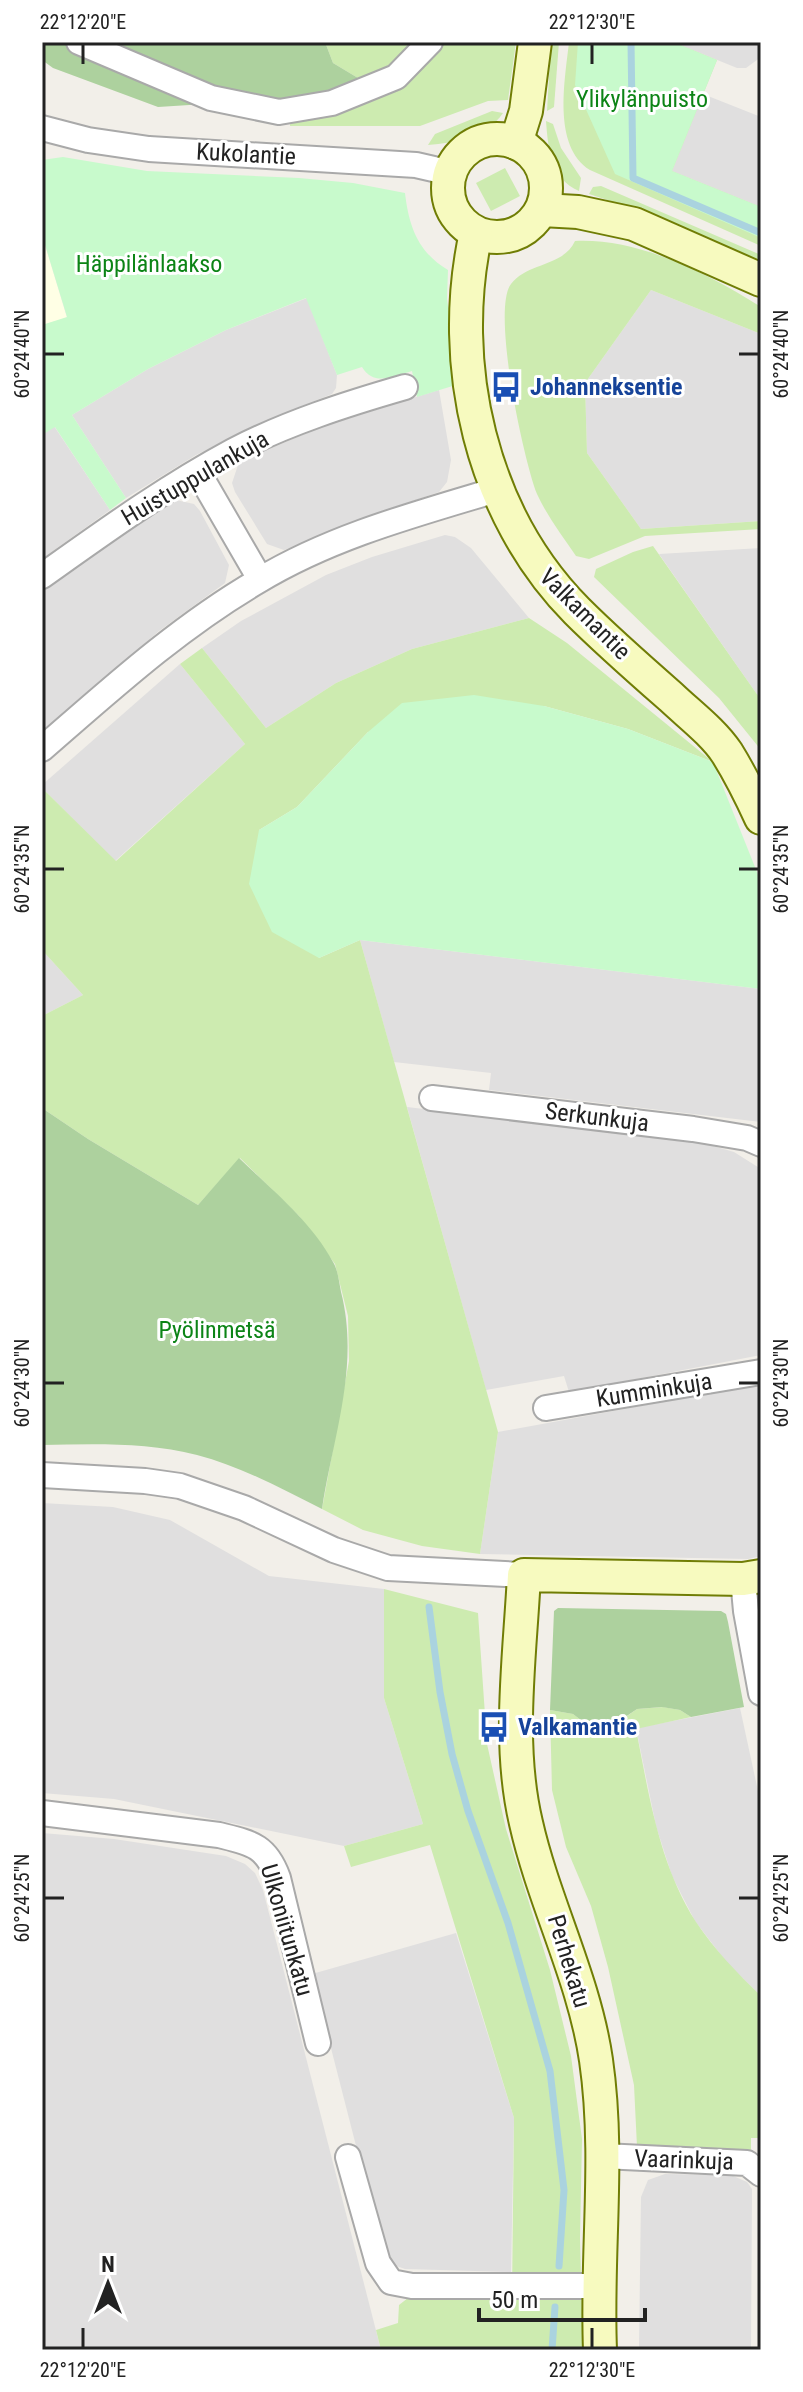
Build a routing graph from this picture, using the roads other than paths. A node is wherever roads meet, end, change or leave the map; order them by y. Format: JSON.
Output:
{"nodes":[{"id":1,"x":79,"y":42,"type":"edge"},
{"id":2,"x":430,"y":42,"type":"edge"},
{"id":3,"x":535,"y":42,"type":"edge"},
{"id":4,"x":42,"y":128,"type":"edge"},
{"id":5,"x":516,"y":143,"type":"junction"},
{"id":6,"x":451,"y":173,"type":"junction"},
{"id":7,"x":542,"y":210,"type":"junction"},
{"id":8,"x":476,"y":233,"type":"junction"},
{"id":9,"x":761,"y":280,"type":"edge"},
{"id":10,"x":405,"y":387,"type":"dead end"},
{"id":11,"x":198,"y":472,"type":"junction"},
{"id":12,"x":496,"y":490,"type":"junction"},
{"id":13,"x":42,"y":576,"type":"edge"},
{"id":14,"x":260,"y":579,"type":"junction"},
{"id":15,"x":42,"y":749,"type":"edge"},
{"id":16,"x":761,"y":818,"type":"edge"},
{"id":17,"x":432,"y":1098,"type":"dead end"},
{"id":18,"x":761,"y":1144,"type":"edge"},
{"id":19,"x":761,"y":1372,"type":"edge"},
{"id":20,"x":546,"y":1408,"type":"dead end"},
{"id":21,"x":42,"y":1475,"type":"edge"},
{"id":22,"x":524,"y":1575,"type":"junction"},
{"id":23,"x":752,"y":1577,"type":"edge"},
{"id":24,"x":761,"y":1693,"type":"edge"},
{"id":25,"x":42,"y":1813,"type":"edge"},
{"id":26,"x":318,"y":2043,"type":"dead end"},
{"id":27,"x":603,"y":2156,"type":"junction"},
{"id":28,"x":348,"y":2157,"type":"dead end"},
{"id":29,"x":761,"y":2174,"type":"edge"},
{"id":30,"x":598,"y":2286,"type":"junction"},
{"id":31,"x":600,"y":2350,"type":"edge"}],
"edges":[{"from":1,"to":2,"type":"street"},
{"from":3,"to":5,"type":"street"},
{"from":4,"to":6,"type":"street","name":"Kukolantie"},
{"from":5,"to":6,"type":"street"},
{"from":5,"to":7,"type":"street"},
{"from":6,"to":8,"type":"street"},
{"from":7,"to":8,"type":"street"},
{"from":7,"to":9,"type":"street"},
{"from":8,"to":12,"type":"street","name":"Valkamantie"},
{"from":10,"to":11,"type":"street","name":"Huistuppulankuja"},
{"from":11,"to":13,"type":"street","name":"Huistuppulankuja"},
{"from":11,"to":14,"type":"street"},
{"from":12,"to":14,"type":"street"},
{"from":12,"to":16,"type":"street","name":"Valkamantie"},
{"from":14,"to":15,"type":"street"},
{"from":17,"to":18,"type":"street","name":"Serkunkuja"},
{"from":19,"to":20,"type":"street","name":"Kumminkuja"},
{"from":21,"to":22,"type":"street"},
{"from":22,"to":23,"type":"street"},
{"from":22,"to":27,"type":"street","name":"Perhekatu"},
{"from":23,"to":24,"type":"street"},
{"from":25,"to":26,"type":"street","name":"Ulkoniitunkatu"},
{"from":27,"to":29,"type":"street","name":"Vaarinkuja"},
{"from":27,"to":30,"type":"street","name":"Perhekatu"},
{"from":28,"to":30,"type":"street"},
{"from":30,"to":31,"type":"street","name":"Perhekatu"}]}
